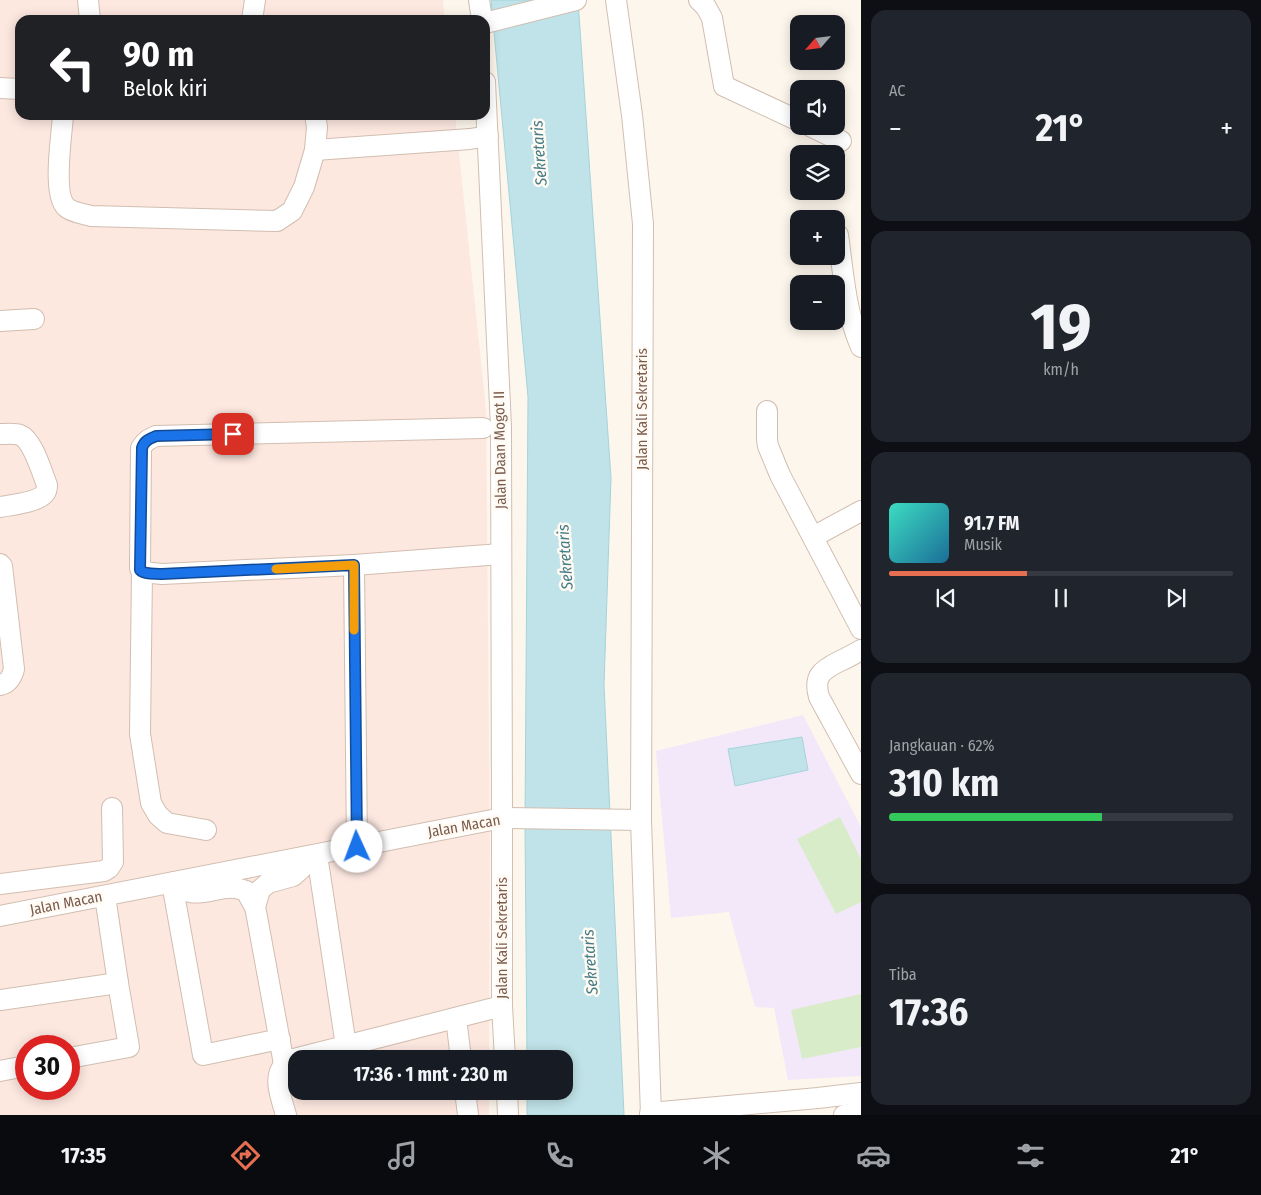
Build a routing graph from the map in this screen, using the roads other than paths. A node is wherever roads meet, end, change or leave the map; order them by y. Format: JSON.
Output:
{"nodes":[{"id":1,"x":88,"y":0,"type":"edge"},
{"id":2,"x":255,"y":0,"type":"edge"},
{"id":3,"x":479,"y":0,"type":"edge"},
{"id":4,"x":576,"y":0,"type":"edge"},
{"id":5,"x":616,"y":0,"type":"edge"},
{"id":6,"x":699,"y":0,"type":"edge"},
{"id":7,"x":90,"y":15,"type":"edge"},
{"id":8,"x":253,"y":15,"type":"edge"},
{"id":9,"x":484,"y":15,"type":"edge"},
{"id":10,"x":490,"y":20,"type":"edge"},
{"id":11,"x":0,"y":88,"type":"edge"},
{"id":12,"x":15,"y":89,"type":"edge"},
{"id":13,"x":790,"y":117,"type":"edge"},
{"id":14,"x":63,"y":120,"type":"edge"},
{"id":15,"x":316,"y":120,"type":"edge"},
{"id":16,"x":487,"y":120,"type":"edge"},
{"id":17,"x":829,"y":135,"type":"edge"},
{"id":18,"x":488,"y":136,"type":"junction"},
{"id":19,"x":841,"y":141,"type":"dead end"},
{"id":20,"x":315,"y":150,"type":"junction"},
{"id":21,"x":842,"y":265,"type":"edge"},
{"id":22,"x":34,"y":319,"type":"dead end"},
{"id":23,"x":0,"y":322,"type":"edge"},
{"id":24,"x":861,"y":347,"type":"edge"},
{"id":25,"x":767,"y":411,"type":"dead end"},
{"id":26,"x":483,"y":428,"type":"dead end"},
{"id":27,"x":0,"y":434,"type":"edge"},
{"id":28,"x":0,"y":508,"type":"edge"},
{"id":29,"x":861,"y":510,"type":"edge"},
{"id":30,"x":813,"y":537,"type":"junction"},
{"id":31,"x":501,"y":554,"type":"junction"},
{"id":32,"x":0,"y":564,"type":"edge"},
{"id":33,"x":354,"y":565,"type":"junction"},
{"id":34,"x":142,"y":572,"type":"junction"},
{"id":35,"x":861,"y":629,"type":"edge"},
{"id":36,"x":861,"y":650,"type":"edge"},
{"id":37,"x":0,"y":685,"type":"edge"},
{"id":38,"x":861,"y":774,"type":"edge"},
{"id":39,"x":112,"y":808,"type":"dead end"},
{"id":40,"x":509,"y":818,"type":"junction"},
{"id":41,"x":637,"y":820,"type":"junction"},
{"id":42,"x":206,"y":830,"type":"dead end"},
{"id":43,"x":357,"y":847,"type":"junction"},
{"id":44,"x":311,"y":856,"type":"junction"},
{"id":45,"x":173,"y":883,"type":"junction"},
{"id":46,"x":0,"y":884,"type":"edge"},
{"id":47,"x":105,"y":896,"type":"junction"},
{"id":48,"x":255,"y":907,"type":"junction"},
{"id":49,"x":0,"y":916,"type":"edge"},
{"id":50,"x":118,"y":983,"type":"junction"},
{"id":51,"x":0,"y":1000,"type":"edge"},
{"id":52,"x":502,"y":1006,"type":"junction"},
{"id":53,"x":456,"y":1018,"type":"junction"},
{"id":54,"x":280,"y":1039,"type":"junction"},
{"id":55,"x":346,"y":1046,"type":"junction"},
{"id":56,"x":460,"y":1050,"type":"edge"},
{"id":57,"x":504,"y":1050,"type":"edge"},
{"id":58,"x":80,"y":1056,"type":"edge"},
{"id":59,"x":284,"y":1064,"type":"junction"},
{"id":60,"x":15,"y":1068,"type":"edge"},
{"id":61,"x":0,"y":1071,"type":"edge"},
{"id":62,"x":861,"y":1093,"type":"edge"},
{"id":63,"x":466,"y":1100,"type":"edge"},
{"id":64,"x":507,"y":1100,"type":"edge"},
{"id":65,"x":818,"y":1107,"type":"edge"},
{"id":66,"x":861,"y":1112,"type":"edge"},
{"id":67,"x":651,"y":1114,"type":"edge"},
{"id":68,"x":286,"y":1115,"type":"edge"},
{"id":69,"x":468,"y":1115,"type":"edge"},
{"id":70,"x":508,"y":1115,"type":"edge"},
{"id":71,"x":844,"y":1115,"type":"edge"}],
"edges":[{"from":1,"to":7,"type":"street"},
{"from":2,"to":8,"type":"street"},
{"from":3,"to":9,"type":"street"},
{"from":4,"to":10,"type":"street"},
{"from":5,"to":41,"type":"street","name":"Jalan Kali Sekretaris"},
{"from":6,"to":13,"type":"street"},
{"from":11,"to":12,"type":"street"},
{"from":14,"to":20,"type":"street"},
{"from":15,"to":20,"type":"street"},
{"from":16,"to":18,"type":"street","name":"Jalan Daan Mogot II"},
{"from":17,"to":19,"type":"street"},
{"from":18,"to":20,"type":"street"},
{"from":18,"to":31,"type":"street","name":"Jalan Daan Mogot II"},
{"from":21,"to":24,"type":"street"},
{"from":22,"to":23,"type":"street"},
{"from":25,"to":30,"type":"street"},
{"from":26,"to":34,"type":"street"},
{"from":27,"to":28,"type":"street"},
{"from":29,"to":30,"type":"street"},
{"from":30,"to":35,"type":"street"},
{"from":31,"to":33,"type":"street"},
{"from":31,"to":40,"type":"street","name":"Jalan Daan Mogot II"},
{"from":32,"to":37,"type":"street"},
{"from":33,"to":34,"type":"street"},
{"from":33,"to":43,"type":"street"},
{"from":34,"to":42,"type":"street"},
{"from":36,"to":38,"type":"street"},
{"from":39,"to":46,"type":"street"},
{"from":40,"to":41,"type":"street","name":"Jalan Macan"},
{"from":40,"to":43,"type":"street","name":"Jalan Macan"},
{"from":40,"to":52,"type":"street","name":"Jalan Kali Sekretaris"},
{"from":41,"to":67,"type":"street"},
{"from":43,"to":44,"type":"street","name":"Jalan Macan"},
{"from":44,"to":45,"type":"street","name":"Jalan Macan"},
{"from":44,"to":48,"type":"street"},
{"from":44,"to":55,"type":"street"},
{"from":45,"to":47,"type":"street","name":"Jalan Macan"},
{"from":45,"to":48,"type":"street"},
{"from":45,"to":54,"type":"street"},
{"from":47,"to":49,"type":"street","name":"Jalan Macan"},
{"from":47,"to":50,"type":"street"},
{"from":48,"to":54,"type":"street"},
{"from":50,"to":51,"type":"street"},
{"from":50,"to":58,"type":"street"},
{"from":52,"to":53,"type":"street"},
{"from":52,"to":57,"type":"street","name":"Jalan Kali Sekretaris"},
{"from":53,"to":55,"type":"street"},
{"from":53,"to":56,"type":"street"},
{"from":54,"to":59,"type":"street"},
{"from":55,"to":59,"type":"street"},
{"from":59,"to":68,"type":"street"},
{"from":60,"to":61,"type":"street"},
{"from":62,"to":65,"type":"street"},
{"from":63,"to":69,"type":"street"},
{"from":64,"to":70,"type":"street"},
{"from":65,"to":67,"type":"street"},
{"from":66,"to":71,"type":"street"}]}
